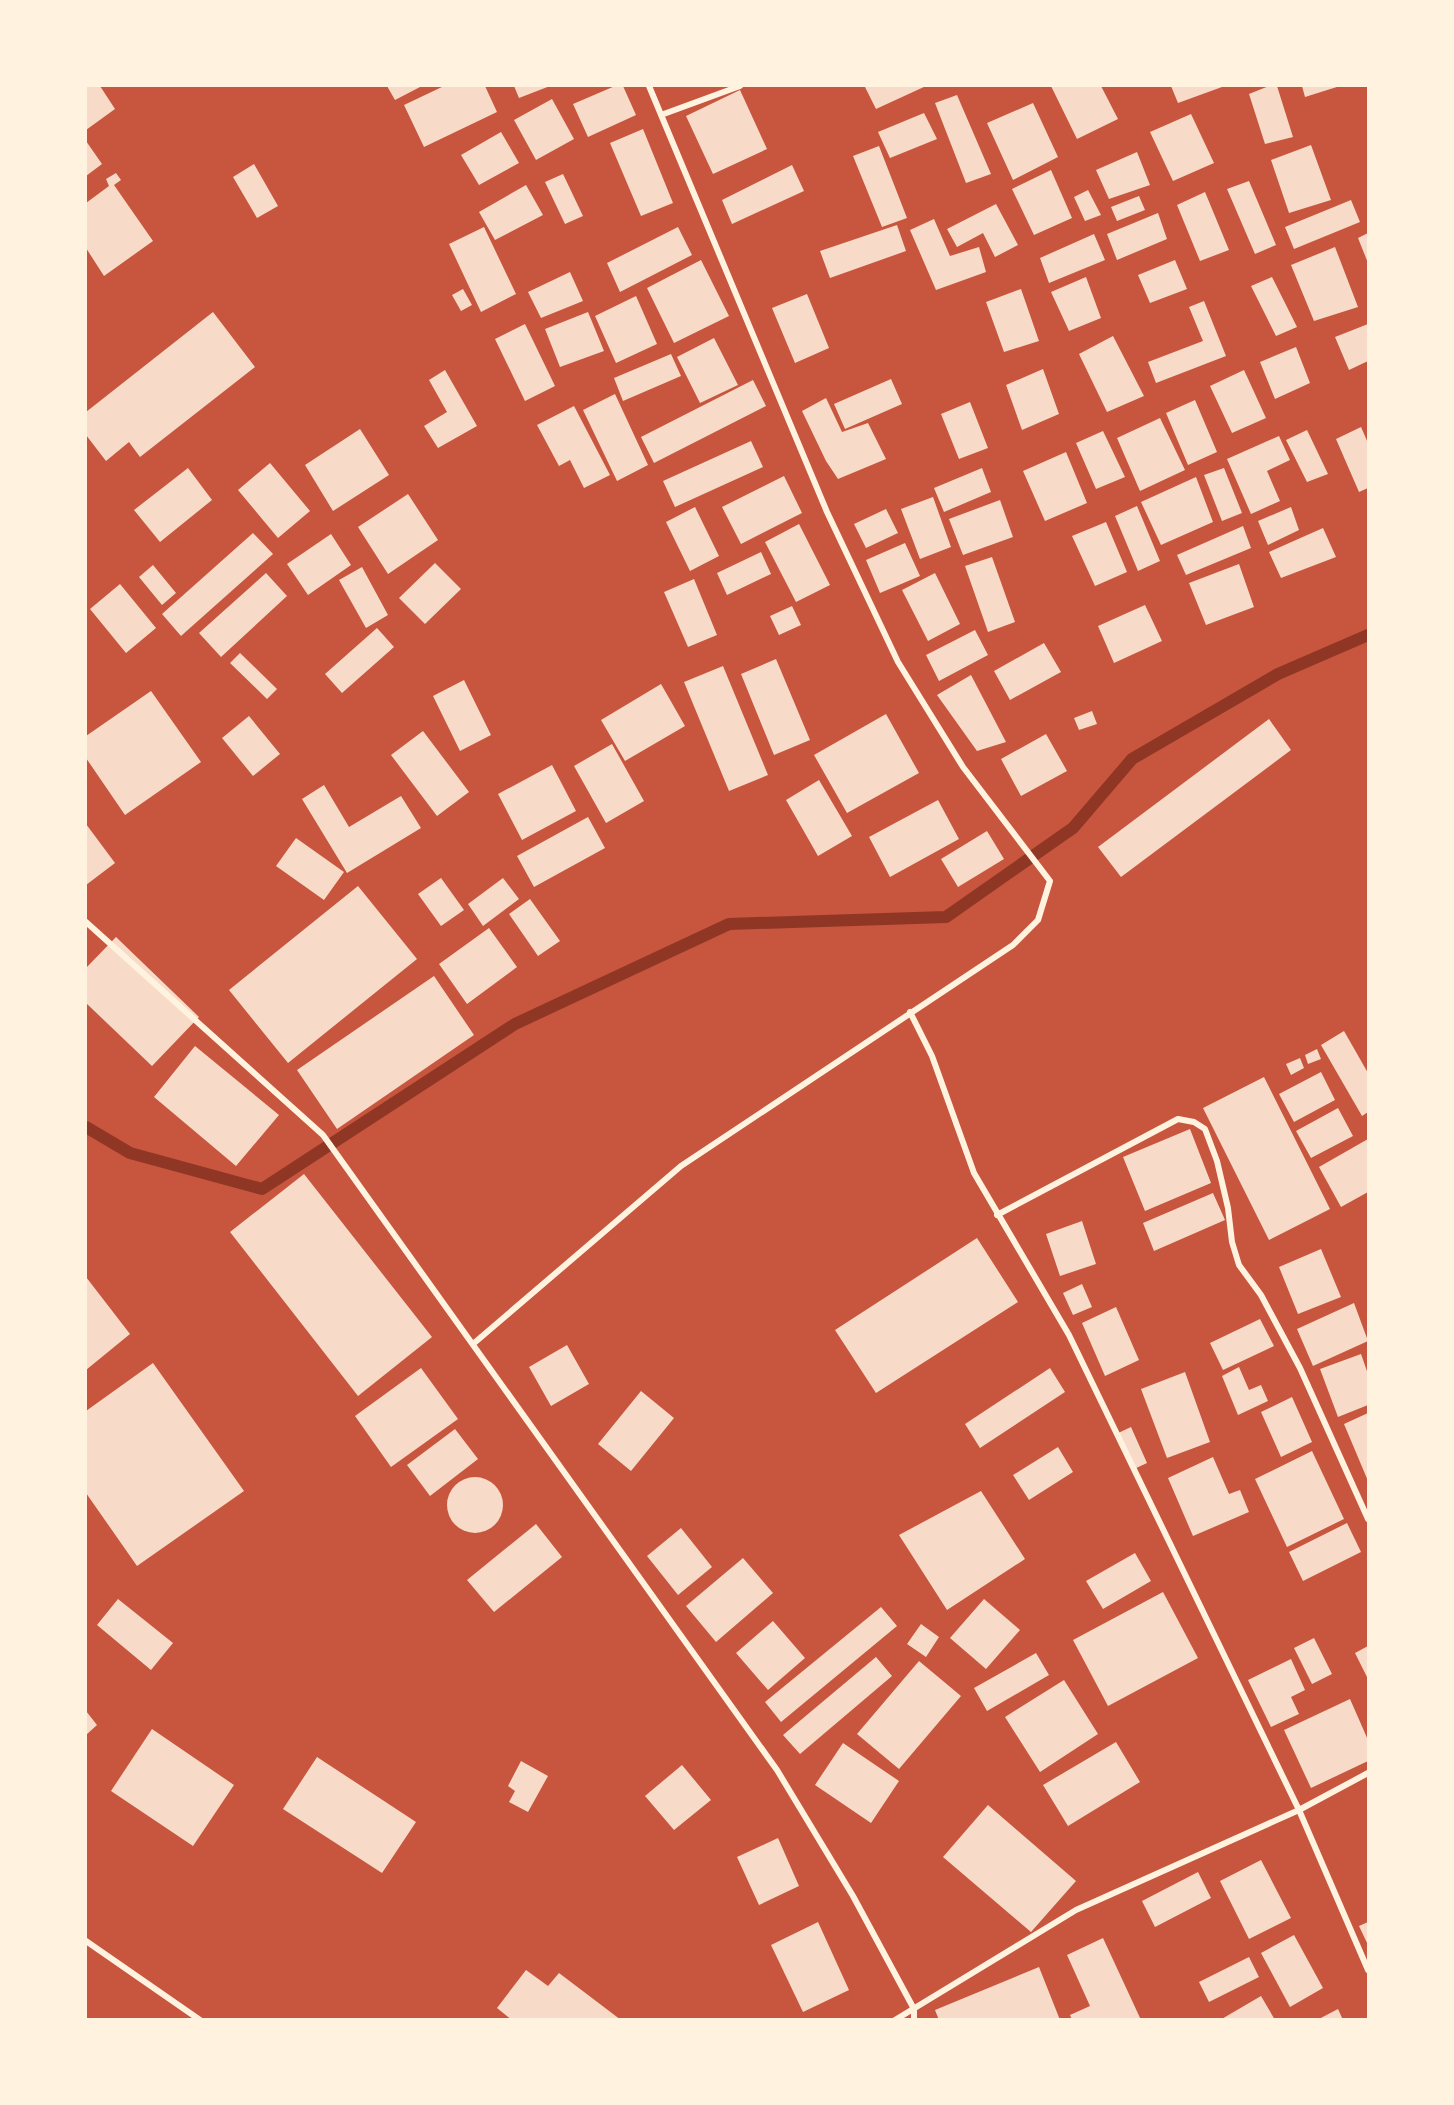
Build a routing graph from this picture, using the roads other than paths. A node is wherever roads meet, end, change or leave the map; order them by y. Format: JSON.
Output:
{"nodes":[{"id":1,"x":649,"y":86,"type":"edge"},
{"id":2,"x":740,"y":86,"type":"edge"},
{"id":3,"x":661,"y":115,"type":"junction"},
{"id":4,"x":86,"y":922,"type":"edge"},
{"id":5,"x":910,"y":1012,"type":"junction"},
{"id":6,"x":997,"y":1215,"type":"junction"},
{"id":7,"x":473,"y":1344,"type":"junction"},
{"id":8,"x":1368,"y":1519,"type":"edge"},
{"id":9,"x":1368,"y":1773,"type":"edge"},
{"id":10,"x":1299,"y":1810,"type":"junction"},
{"id":11,"x":86,"y":1941,"type":"edge"},
{"id":12,"x":1368,"y":1970,"type":"edge"},
{"id":13,"x":914,"y":2008,"type":"junction"},
{"id":14,"x":200,"y":2019,"type":"edge"},
{"id":15,"x":895,"y":2019,"type":"edge"},
{"id":16,"x":914,"y":2019,"type":"edge"}],
"edges":[{"from":1,"to":3,"type":"street"},
{"from":2,"to":3,"type":"street"},
{"from":3,"to":5,"type":"street"},
{"from":4,"to":7,"type":"street"},
{"from":5,"to":6,"type":"street"},
{"from":5,"to":7,"type":"street"},
{"from":6,"to":8,"type":"street"},
{"from":6,"to":10,"type":"street"},
{"from":7,"to":13,"type":"street"},
{"from":9,"to":10,"type":"street"},
{"from":10,"to":12,"type":"street"},
{"from":10,"to":13,"type":"street"},
{"from":11,"to":14,"type":"street"},
{"from":13,"to":15,"type":"street"},
{"from":13,"to":16,"type":"street"}]}
